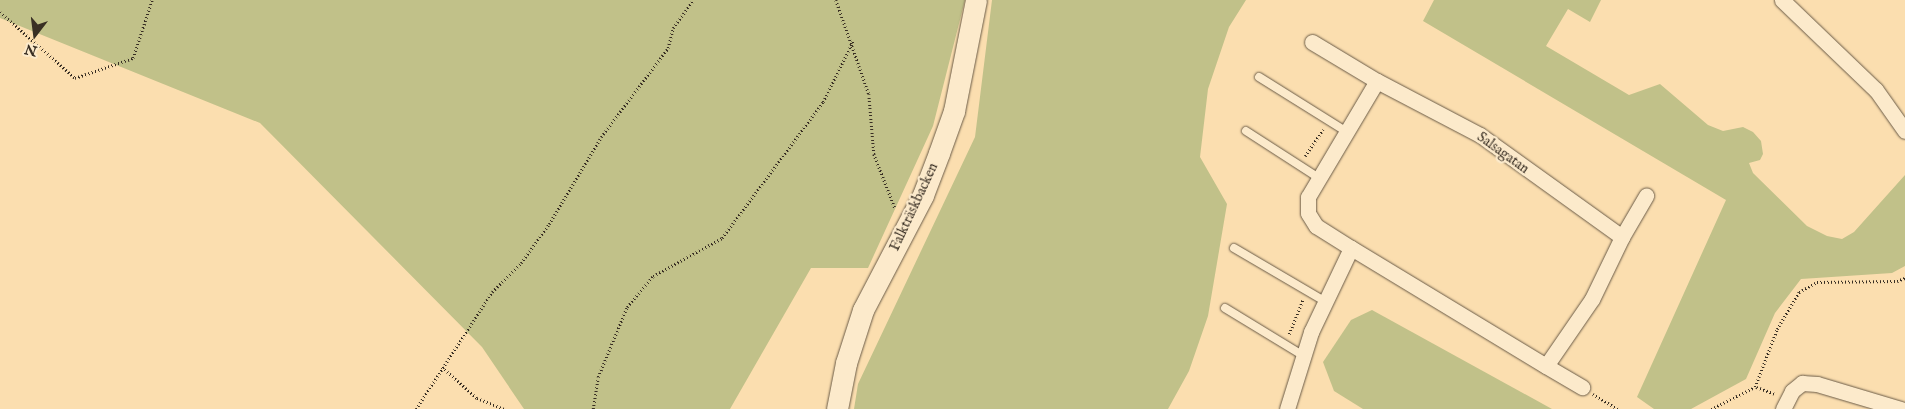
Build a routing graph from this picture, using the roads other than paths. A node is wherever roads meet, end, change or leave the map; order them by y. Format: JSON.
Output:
{"nodes":[{"id":1,"x":976,"y":0,"type":"edge"},
{"id":2,"x":1782,"y":0,"type":"edge"},
{"id":3,"x":1312,"y":42,"type":"dead end"},
{"id":4,"x":1259,"y":77,"type":"dead end"},
{"id":5,"x":1377,"y":81,"type":"junction"},
{"id":6,"x":1246,"y":131,"type":"dead end"},
{"id":7,"x":1905,"y":131,"type":"edge"},
{"id":8,"x":1347,"y":132,"type":"junction"},
{"id":9,"x":1319,"y":178,"type":"junction"},
{"id":10,"x":1646,"y":196,"type":"dead end"},
{"id":11,"x":1622,"y":238,"type":"junction"},
{"id":12,"x":1234,"y":248,"type":"dead end"},
{"id":13,"x":1351,"y":248,"type":"junction"},
{"id":14,"x":1326,"y":302,"type":"junction"},
{"id":15,"x":1225,"y":308,"type":"dead end"},
{"id":16,"x":1304,"y":356,"type":"junction"},
{"id":17,"x":1546,"y":366,"type":"junction"},
{"id":18,"x":1582,"y":388,"type":"road end"},
{"id":19,"x":1785,"y":404,"type":"edge"},
{"id":20,"x":1293,"y":407,"type":"edge"},
{"id":21,"x":837,"y":409,"type":"edge"},
{"id":22,"x":1901,"y":409,"type":"edge"}],
"edges":[{"from":1,"to":21,"type":"street","name":"Falkträskbacken"},
{"from":2,"to":7,"type":"street"},
{"from":3,"to":5,"type":"street","name":"Salsagatan"},
{"from":4,"to":8,"type":"lane"},
{"from":5,"to":8,"type":"street"},
{"from":5,"to":11,"type":"street","name":"Salsagatan"},
{"from":6,"to":9,"type":"lane"},
{"from":8,"to":9,"type":"street"},
{"from":9,"to":13,"type":"street"},
{"from":10,"to":11,"type":"street"},
{"from":11,"to":17,"type":"street"},
{"from":12,"to":14,"type":"lane"},
{"from":13,"to":14,"type":"street"},
{"from":13,"to":17,"type":"street"},
{"from":14,"to":16,"type":"street"},
{"from":15,"to":16,"type":"lane"},
{"from":16,"to":20,"type":"street"},
{"from":17,"to":18,"type":"street"},
{"from":19,"to":22,"type":"street"}]}
